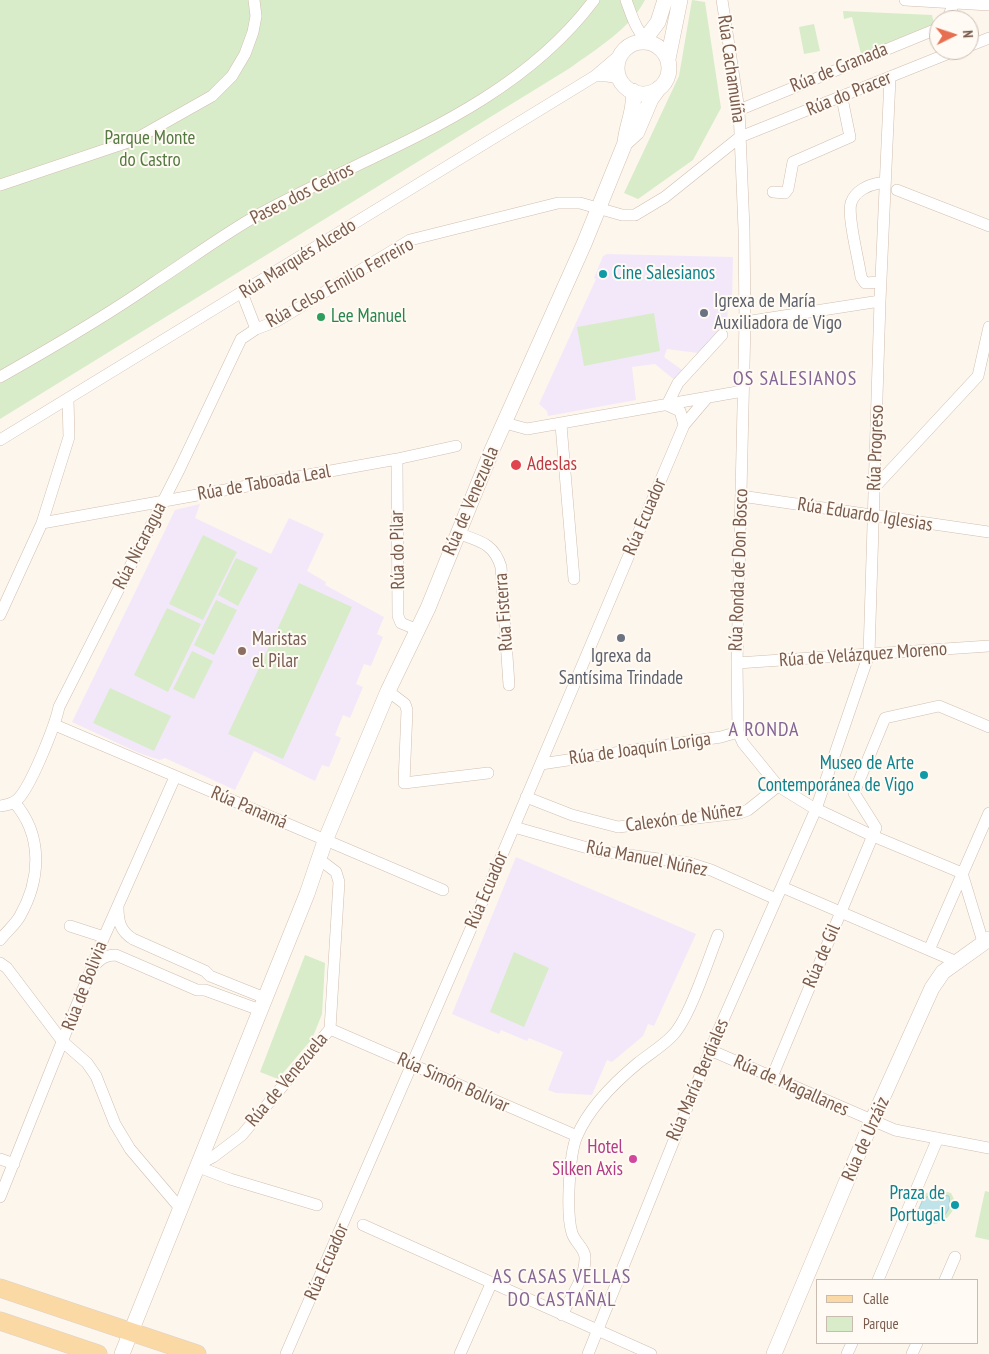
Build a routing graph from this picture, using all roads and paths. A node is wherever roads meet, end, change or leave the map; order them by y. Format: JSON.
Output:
{"nodes":[{"id":1,"x":254,"y":0,"type":"edge"},
{"id":2,"x":594,"y":0,"type":"edge"},
{"id":3,"x":626,"y":0,"type":"edge"},
{"id":4,"x":665,"y":0,"type":"edge"},
{"id":5,"x":680,"y":0,"type":"edge"},
{"id":6,"x":722,"y":0,"type":"edge"},
{"id":7,"x":905,"y":0,"type":"edge"},
{"id":8,"x":954,"y":3,"type":"junction"},
{"id":9,"x":989,"y":4,"type":"edge"},
{"id":10,"x":951,"y":10,"type":"edge"},
{"id":11,"x":929,"y":32,"type":"edge"},
{"id":12,"x":646,"y":41,"type":"junction"},
{"id":13,"x":622,"y":53,"type":"junction"},
{"id":14,"x":668,"y":59,"type":"junction"},
{"id":15,"x":933,"y":60,"type":"edge"},
{"id":16,"x":595,"y":76,"type":"junction"},
{"id":17,"x":620,"y":78,"type":"junction"},
{"id":18,"x":890,"y":78,"type":"junction"},
{"id":19,"x":659,"y":88,"type":"junction"},
{"id":20,"x":633,"y":91,"type":"junction"},
{"id":21,"x":843,"y":103,"type":"dead end"},
{"id":22,"x":739,"y":110,"type":"junction"},
{"id":23,"x":740,"y":137,"type":"junction"},
{"id":24,"x":625,"y":143,"type":"junction"},
{"id":25,"x":879,"y":183,"type":"dead end"},
{"id":26,"x":0,"y":185,"type":"edge"},
{"id":27,"x":897,"y":190,"type":"dead end"},
{"id":28,"x":773,"y":192,"type":"dead end"},
{"id":29,"x":599,"y":208,"type":"junction"},
{"id":30,"x":989,"y":226,"type":"edge"},
{"id":31,"x":881,"y":282,"type":"junction"},
{"id":32,"x":865,"y":283,"type":"junction"},
{"id":33,"x":242,"y":293,"type":"junction"},
{"id":34,"x":880,"y":301,"type":"junction"},
{"id":35,"x":862,"y":304,"type":"junction"},
{"id":36,"x":745,"y":322,"type":"junction"},
{"id":37,"x":256,"y":329,"type":"junction"},
{"id":38,"x":988,"y":334,"type":"edge"},
{"id":39,"x":722,"y":336,"type":"dead end"},
{"id":40,"x":0,"y":377,"type":"edge"},
{"id":41,"x":742,"y":391,"type":"junction"},
{"id":42,"x":707,"y":398,"type":"junction"},
{"id":43,"x":68,"y":399,"type":"junction"},
{"id":44,"x":667,"y":405,"type":"junction"},
{"id":45,"x":505,"y":423,"type":"junction"},
{"id":46,"x":561,"y":425,"type":"junction"},
{"id":47,"x":684,"y":425,"type":"junction"},
{"id":48,"x":0,"y":440,"type":"edge"},
{"id":49,"x":456,"y":446,"type":"dead end"},
{"id":50,"x":397,"y":459,"type":"junction"},
{"id":51,"x":874,"y":488,"type":"junction"},
{"id":52,"x":741,"y":496,"type":"junction"},
{"id":53,"x":164,"y":501,"type":"junction"},
{"id":54,"x":874,"y":516,"type":"junction"},
{"id":55,"x":42,"y":523,"type":"junction"},
{"id":56,"x":989,"y":532,"type":"edge"},
{"id":57,"x":457,"y":533,"type":"junction"},
{"id":58,"x":574,"y":579,"type":"dead end"},
{"id":59,"x":0,"y":615,"type":"edge"},
{"id":60,"x":418,"y":630,"type":"junction"},
{"id":61,"x":989,"y":646,"type":"edge"},
{"id":62,"x":869,"y":654,"type":"junction"},
{"id":63,"x":737,"y":663,"type":"junction"},
{"id":64,"x":508,"y":685,"type":"dead end"},
{"id":65,"x":388,"y":691,"type":"junction"},
{"id":66,"x":55,"y":725,"type":"junction"},
{"id":67,"x":989,"y":727,"type":"edge"},
{"id":68,"x":738,"y":732,"type":"junction"},
{"id":69,"x":541,"y":764,"type":"junction"},
{"id":70,"x":488,"y":773,"type":"dead end"},
{"id":71,"x":175,"y":777,"type":"junction"},
{"id":72,"x":778,"y":786,"type":"junction"},
{"id":73,"x":526,"y":797,"type":"junction"},
{"id":74,"x":14,"y":802,"type":"junction"},
{"id":75,"x":0,"y":806,"type":"edge"},
{"id":76,"x":816,"y":809,"type":"junction"},
{"id":77,"x":989,"y":812,"type":"edge"},
{"id":78,"x":514,"y":827,"type":"junction"},
{"id":79,"x":872,"y":836,"type":"junction"},
{"id":80,"x":325,"y":841,"type":"junction"},
{"id":81,"x":319,"y":859,"type":"junction"},
{"id":82,"x":962,"y":873,"type":"junction"},
{"id":83,"x":782,"y":887,"type":"junction"},
{"id":84,"x":443,"y":890,"type":"dead end"},
{"id":85,"x":776,"y":899,"type":"junction"},
{"id":86,"x":118,"y":905,"type":"junction"},
{"id":87,"x":841,"y":913,"type":"junction"},
{"id":88,"x":70,"y":926,"type":"dead end"},
{"id":89,"x":718,"y":935,"type":"dead end"},
{"id":90,"x":104,"y":937,"type":"junction"},
{"id":91,"x":0,"y":940,"type":"edge"},
{"id":92,"x":986,"y":941,"type":"edge"},
{"id":93,"x":929,"y":950,"type":"junction"},
{"id":94,"x":956,"y":962,"type":"junction"},
{"id":95,"x":0,"y":963,"type":"edge"},
{"id":96,"x":90,"y":970,"type":"junction"},
{"id":97,"x":262,"y":1004,"type":"junction"},
{"id":98,"x":330,"y":1029,"type":"junction"},
{"id":99,"x":63,"y":1042,"type":"junction"},
{"id":100,"x":710,"y":1050,"type":"junction"},
{"id":101,"x":413,"y":1065,"type":"junction"},
{"id":102,"x":772,"y":1077,"type":"junction"},
{"id":103,"x":872,"y":1121,"type":"junction"},
{"id":104,"x":577,"y":1136,"type":"junction"},
{"id":105,"x":938,"y":1138,"type":"junction"},
{"id":106,"x":989,"y":1148,"type":"edge"},
{"id":107,"x":0,"y":1160,"type":"edge"},
{"id":108,"x":14,"y":1164,"type":"junction"},
{"id":109,"x":196,"y":1166,"type":"junction"},
{"id":110,"x":0,"y":1197,"type":"edge"},
{"id":111,"x":317,"y":1205,"type":"dead end"},
{"id":112,"x":180,"y":1208,"type":"junction"},
{"id":113,"x":363,"y":1225,"type":"dead end"},
{"id":114,"x":955,"y":1257,"type":"dead end"},
{"id":115,"x":878,"y":1279,"type":"edge"},
{"id":116,"x":945,"y":1279,"type":"edge"},
{"id":117,"x":491,"y":1284,"type":"junction"},
{"id":118,"x":0,"y":1288,"type":"edge"},
{"id":119,"x":562,"y":1315,"type":"junction"},
{"id":120,"x":0,"y":1321,"type":"edge"},
{"id":121,"x":596,"y":1330,"type":"junction"},
{"id":122,"x":130,"y":1333,"type":"junction"},
{"id":123,"x":98,"y":1354,"type":"edge"},
{"id":124,"x":122,"y":1354,"type":"edge"},
{"id":125,"x":197,"y":1354,"type":"edge"},
{"id":126,"x":286,"y":1354,"type":"edge"},
{"id":127,"x":460,"y":1354,"type":"edge"},
{"id":128,"x":588,"y":1354,"type":"edge"},
{"id":129,"x":650,"y":1354,"type":"edge"},
{"id":130,"x":774,"y":1354,"type":"edge"}],
"edges":[{"from":1,"to":26,"type":"street"},
{"from":2,"to":40,"type":"street","name":"Paseo dos Cedros"},
{"from":3,"to":12,"type":"street"},
{"from":4,"to":12,"type":"main road"},
{"from":5,"to":14,"type":"main road"},
{"from":6,"to":22,"type":"street","name":"Rúa Cachamuíña"},
{"from":7,"to":8,"type":"street"},
{"from":8,"to":9,"type":"street"},
{"from":8,"to":10,"type":"street"},
{"from":11,"to":22,"type":"street","name":"Rúa de Granada"},
{"from":12,"to":13,"type":"main road"},
{"from":12,"to":14,"type":"main road"},
{"from":13,"to":16,"type":"street","name":"Rúa Marqués Alcedo"},
{"from":13,"to":17,"type":"main road"},
{"from":14,"to":19,"type":"main road"},
{"from":15,"to":18,"type":"street","name":"Rúa do Pracer"},
{"from":16,"to":17,"type":"street"},
{"from":16,"to":33,"type":"street","name":"Rúa Marqués Alcedo"},
{"from":17,"to":20,"type":"main road"},
{"from":18,"to":23,"type":"street","name":"Rúa do Pracer"},
{"from":18,"to":31,"type":"street","name":"Rúa Progreso"},
{"from":19,"to":20,"type":"main road"},
{"from":19,"to":24,"type":"main road","name":"Rúa de Venezuela"},
{"from":20,"to":24,"type":"main road","name":"Rúa de Venezuela"},
{"from":21,"to":28,"type":"street"},
{"from":22,"to":23,"type":"street","name":"Rúa Cachamuíña"},
{"from":23,"to":29,"type":"street","name":"Rúa do Pracer"},
{"from":23,"to":36,"type":"street","name":"Rúa Ronda de Don Bosco"},
{"from":24,"to":29,"type":"main road","name":"Rúa de Venezuela"},
{"from":25,"to":32,"type":"street"},
{"from":27,"to":30,"type":"street"},
{"from":29,"to":37,"type":"street","name":"Rúa Celso Emilio Ferreiro"},
{"from":29,"to":45,"type":"main road","name":"Rúa de Venezuela"},
{"from":31,"to":32,"type":"street"},
{"from":31,"to":34,"type":"street","name":"Rúa Progreso"},
{"from":32,"to":35,"type":"street"},
{"from":33,"to":37,"type":"street"},
{"from":33,"to":43,"type":"street","name":"Rúa Marqués Alcedo"},
{"from":34,"to":35,"type":"street"},
{"from":34,"to":51,"type":"street","name":"Rúa Progreso"},
{"from":35,"to":36,"type":"street"},
{"from":36,"to":41,"type":"street","name":"Rúa Ronda de Don Bosco"},
{"from":37,"to":53,"type":"street","name":"Rúa Nicaragua"},
{"from":38,"to":51,"type":"street"},
{"from":39,"to":44,"type":"street"},
{"from":41,"to":42,"type":"street"},
{"from":41,"to":52,"type":"street","name":"Rúa Ronda de Don Bosco"},
{"from":42,"to":44,"type":"street"},
{"from":42,"to":47,"type":"street","name":"Rúa Ecuador"},
{"from":43,"to":48,"type":"street","name":"Rúa Marqués Alcedo"},
{"from":43,"to":55,"type":"street"},
{"from":44,"to":46,"type":"street"},
{"from":44,"to":47,"type":"street"},
{"from":45,"to":46,"type":"street"},
{"from":45,"to":57,"type":"main road","name":"Rúa de Venezuela"},
{"from":46,"to":58,"type":"street"},
{"from":47,"to":69,"type":"street","name":"Rúa Ecuador"},
{"from":49,"to":50,"type":"street","name":"Rúa de Taboada Leal"},
{"from":50,"to":53,"type":"street","name":"Rúa de Taboada Leal"},
{"from":50,"to":60,"type":"street","name":"Rúa do Pilar"},
{"from":51,"to":54,"type":"street","name":"Rúa Progreso"},
{"from":52,"to":54,"type":"street","name":"Rúa Eduardo Iglesias"},
{"from":52,"to":63,"type":"street","name":"Rúa Ronda de Don Bosco"},
{"from":53,"to":55,"type":"street","name":"Rúa de Taboada Leal"},
{"from":53,"to":66,"type":"street","name":"Rúa Nicaragua"},
{"from":54,"to":56,"type":"street","name":"Rúa Eduardo Iglesias"},
{"from":54,"to":62,"type":"street","name":"Rúa Progreso"},
{"from":55,"to":59,"type":"street"},
{"from":57,"to":60,"type":"main road","name":"Rúa de Venezuela"},
{"from":57,"to":64,"type":"street","name":"Rúa Fisterra"},
{"from":60,"to":65,"type":"main road","name":"Rúa de Venezuela"},
{"from":61,"to":62,"type":"street","name":"Rúa de Velázquez Moreno"},
{"from":62,"to":63,"type":"street","name":"Rúa de Velázquez Moreno"},
{"from":62,"to":76,"type":"street","name":"Rúa Progreso"},
{"from":63,"to":68,"type":"street","name":"Rúa Ronda de Don Bosco"},
{"from":65,"to":70,"type":"street"},
{"from":65,"to":80,"type":"main road","name":"Rúa de Venezuela"},
{"from":66,"to":71,"type":"street","name":"Rúa Panamá"},
{"from":66,"to":74,"type":"street","name":"Rúa Nicaragua"},
{"from":67,"to":79,"type":"street"},
{"from":68,"to":69,"type":"street","name":"Rúa de Joaquín Loriga"},
{"from":68,"to":72,"type":"street"},
{"from":69,"to":73,"type":"street","name":"Rúa Ecuador"},
{"from":71,"to":80,"type":"street","name":"Rúa Panamá"},
{"from":71,"to":86,"type":"street","name":"Rúa de Bolivia"},
{"from":72,"to":73,"type":"street","name":"Calexón de Núñez"},
{"from":72,"to":76,"type":"street"},
{"from":73,"to":78,"type":"street","name":"Rúa Ecuador"},
{"from":74,"to":75,"type":"street"},
{"from":74,"to":91,"type":"street"},
{"from":76,"to":79,"type":"street"},
{"from":76,"to":83,"type":"street","name":"Rúa María Berdiales"},
{"from":77,"to":82,"type":"street"},
{"from":78,"to":85,"type":"street","name":"Rúa Manuel Núñez"},
{"from":78,"to":101,"type":"street","name":"Rúa Ecuador"},
{"from":79,"to":82,"type":"street"},
{"from":79,"to":87,"type":"street","name":"Rúa de Gil"},
{"from":80,"to":81,"type":"main road","name":"Rúa de Venezuela"},
{"from":80,"to":84,"type":"street","name":"Rúa Panamá"},
{"from":81,"to":97,"type":"main road","name":"Rúa de Venezuela"},
{"from":81,"to":98,"type":"street","name":"Rúa de Venezuela"},
{"from":82,"to":92,"type":"street"},
{"from":82,"to":93,"type":"street"},
{"from":83,"to":85,"type":"street","name":"Rúa María Berdiales"},
{"from":83,"to":87,"type":"street"},
{"from":85,"to":100,"type":"street","name":"Rúa María Berdiales"},
{"from":86,"to":90,"type":"street","name":"Rúa de Bolivia"},
{"from":86,"to":97,"type":"street"},
{"from":87,"to":93,"type":"street"},
{"from":87,"to":102,"type":"street","name":"Rúa de Gil"},
{"from":88,"to":90,"type":"street"},
{"from":89,"to":104,"type":"street"},
{"from":90,"to":96,"type":"street","name":"Rúa de Bolivia"},
{"from":92,"to":94,"type":"main road","name":"Rúa de Urzáiz"},
{"from":93,"to":94,"type":"street"},
{"from":94,"to":103,"type":"main road","name":"Rúa de Urzáiz"},
{"from":95,"to":99,"type":"street"},
{"from":96,"to":97,"type":"street"},
{"from":96,"to":99,"type":"street","name":"Rúa de Bolivia"},
{"from":97,"to":109,"type":"main road","name":"Rúa de Venezuela"},
{"from":98,"to":101,"type":"street","name":"Rúa Simón Bolívar"},
{"from":98,"to":109,"type":"street","name":"Rúa de Venezuela"},
{"from":99,"to":108,"type":"street","name":"Rúa de Bolivia"},
{"from":99,"to":112,"type":"street"},
{"from":100,"to":102,"type":"street","name":"Rúa de Magallanes"},
{"from":100,"to":121,"type":"street","name":"Rúa María Berdiales"},
{"from":101,"to":104,"type":"street","name":"Rúa Simón Bolívar"},
{"from":101,"to":126,"type":"street","name":"Rúa Ecuador"},
{"from":102,"to":103,"type":"street","name":"Rúa de Magallanes"},
{"from":103,"to":105,"type":"street","name":"Rúa de Magallanes"},
{"from":103,"to":130,"type":"main road","name":"Rúa de Urzáiz"},
{"from":104,"to":119,"type":"street"},
{"from":105,"to":106,"type":"street","name":"Rúa de Magallanes"},
{"from":105,"to":115,"type":"street"},
{"from":107,"to":108,"type":"street"},
{"from":108,"to":110,"type":"street","name":"Rúa de Bolivia"},
{"from":109,"to":111,"type":"street"},
{"from":109,"to":112,"type":"main road","name":"Rúa de Venezuela"},
{"from":112,"to":122,"type":"main road","name":"Rúa de Venezuela"},
{"from":113,"to":117,"type":"street"},
{"from":114,"to":116,"type":"street"},
{"from":117,"to":119,"type":"street"},
{"from":117,"to":127,"type":"street"},
{"from":118,"to":122,"type":"main road"},
{"from":119,"to":121,"type":"street"},
{"from":120,"to":123,"type":"main road"},
{"from":121,"to":128,"type":"street","name":"Rúa María Berdiales"},
{"from":121,"to":129,"type":"street"},
{"from":122,"to":124,"type":"main road","name":"Rúa de Venezuela"},
{"from":122,"to":125,"type":"main road"}]}
